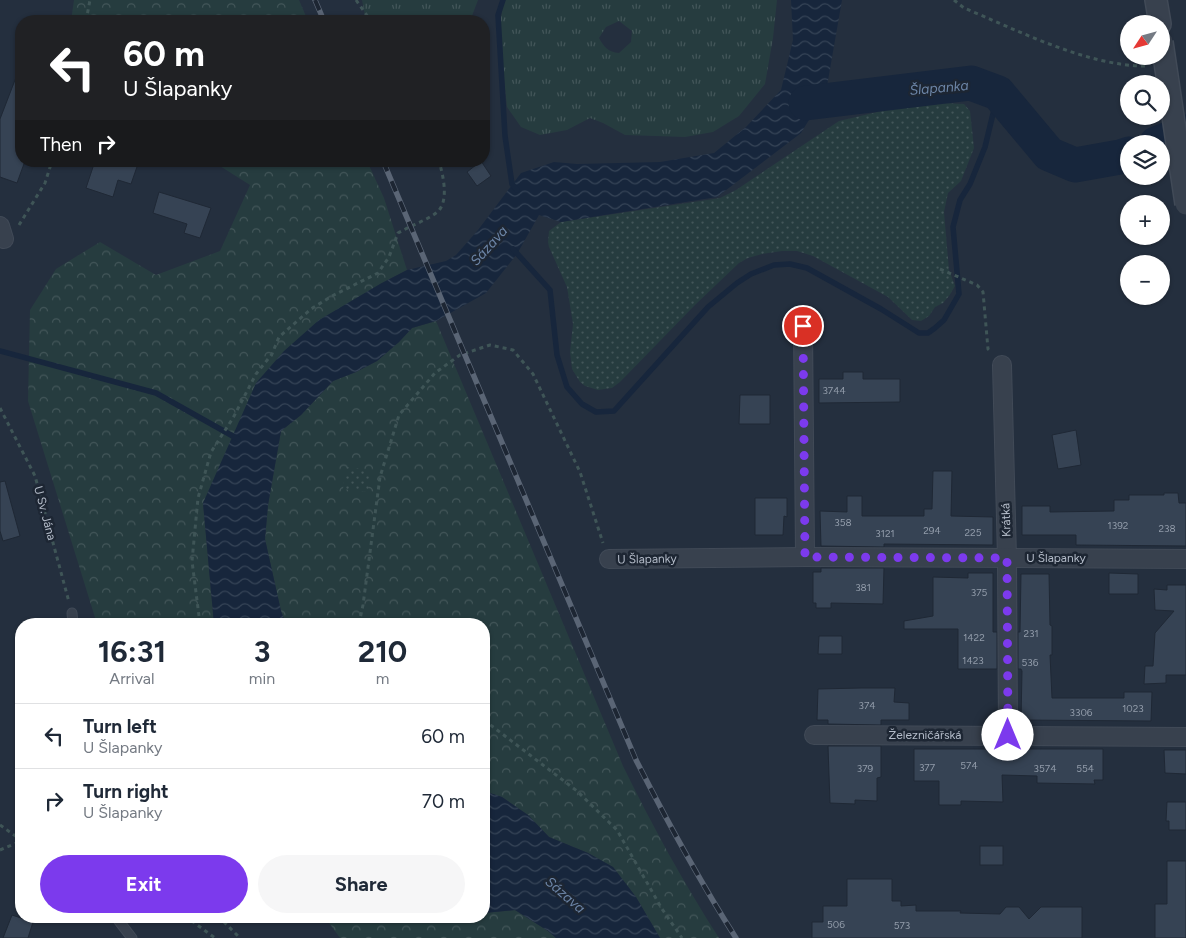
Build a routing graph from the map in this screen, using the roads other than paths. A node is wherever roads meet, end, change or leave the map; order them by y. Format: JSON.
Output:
{"nodes":[{"id":1,"x":1156,"y":0,"type":"edge"},
{"id":2,"x":1158,"y":15,"type":"edge"},
{"id":3,"x":1166,"y":65,"type":"edge"},
{"id":4,"x":1186,"y":204,"type":"edge"},
{"id":5,"x":803,"y":326,"type":"dead end"},
{"id":6,"x":1002,"y":365,"type":"road end"},
{"id":7,"x":805,"y":557,"type":"junction"},
{"id":8,"x":1007,"y":558,"type":"junction"},
{"id":9,"x":609,"y":559,"type":"road end"},
{"id":10,"x":1186,"y":559,"type":"edge"},
{"id":11,"x":72,"y":613,"type":"road end"},
{"id":12,"x":72,"y":618,"type":"edge"},
{"id":13,"x":814,"y":735,"type":"dead end"},
{"id":14,"x":1008,"y":735,"type":"junction"},
{"id":15,"x":1186,"y":737,"type":"edge"},
{"id":16,"x":120,"y":923,"type":"edge"},
{"id":17,"x":132,"y":938,"type":"edge"}],
"edges":[{"from":1,"to":2,"type":"street"},
{"from":3,"to":4,"type":"street","bridge":true},
{"from":5,"to":7,"type":"street"},
{"from":6,"to":8,"type":"street","name":"Krátká"},
{"from":7,"to":8,"type":"street","name":"U Šlapanky"},
{"from":7,"to":9,"type":"street","name":"U Šlapanky"},
{"from":8,"to":10,"type":"street","name":"U Šlapanky"},
{"from":8,"to":14,"type":"street","name":"Krátká"},
{"from":11,"to":12,"type":"lane"},
{"from":13,"to":14,"type":"street","name":"Železničářská"},
{"from":14,"to":15,"type":"street","name":"Železničářská"},
{"from":16,"to":17,"type":"lane"}]}
